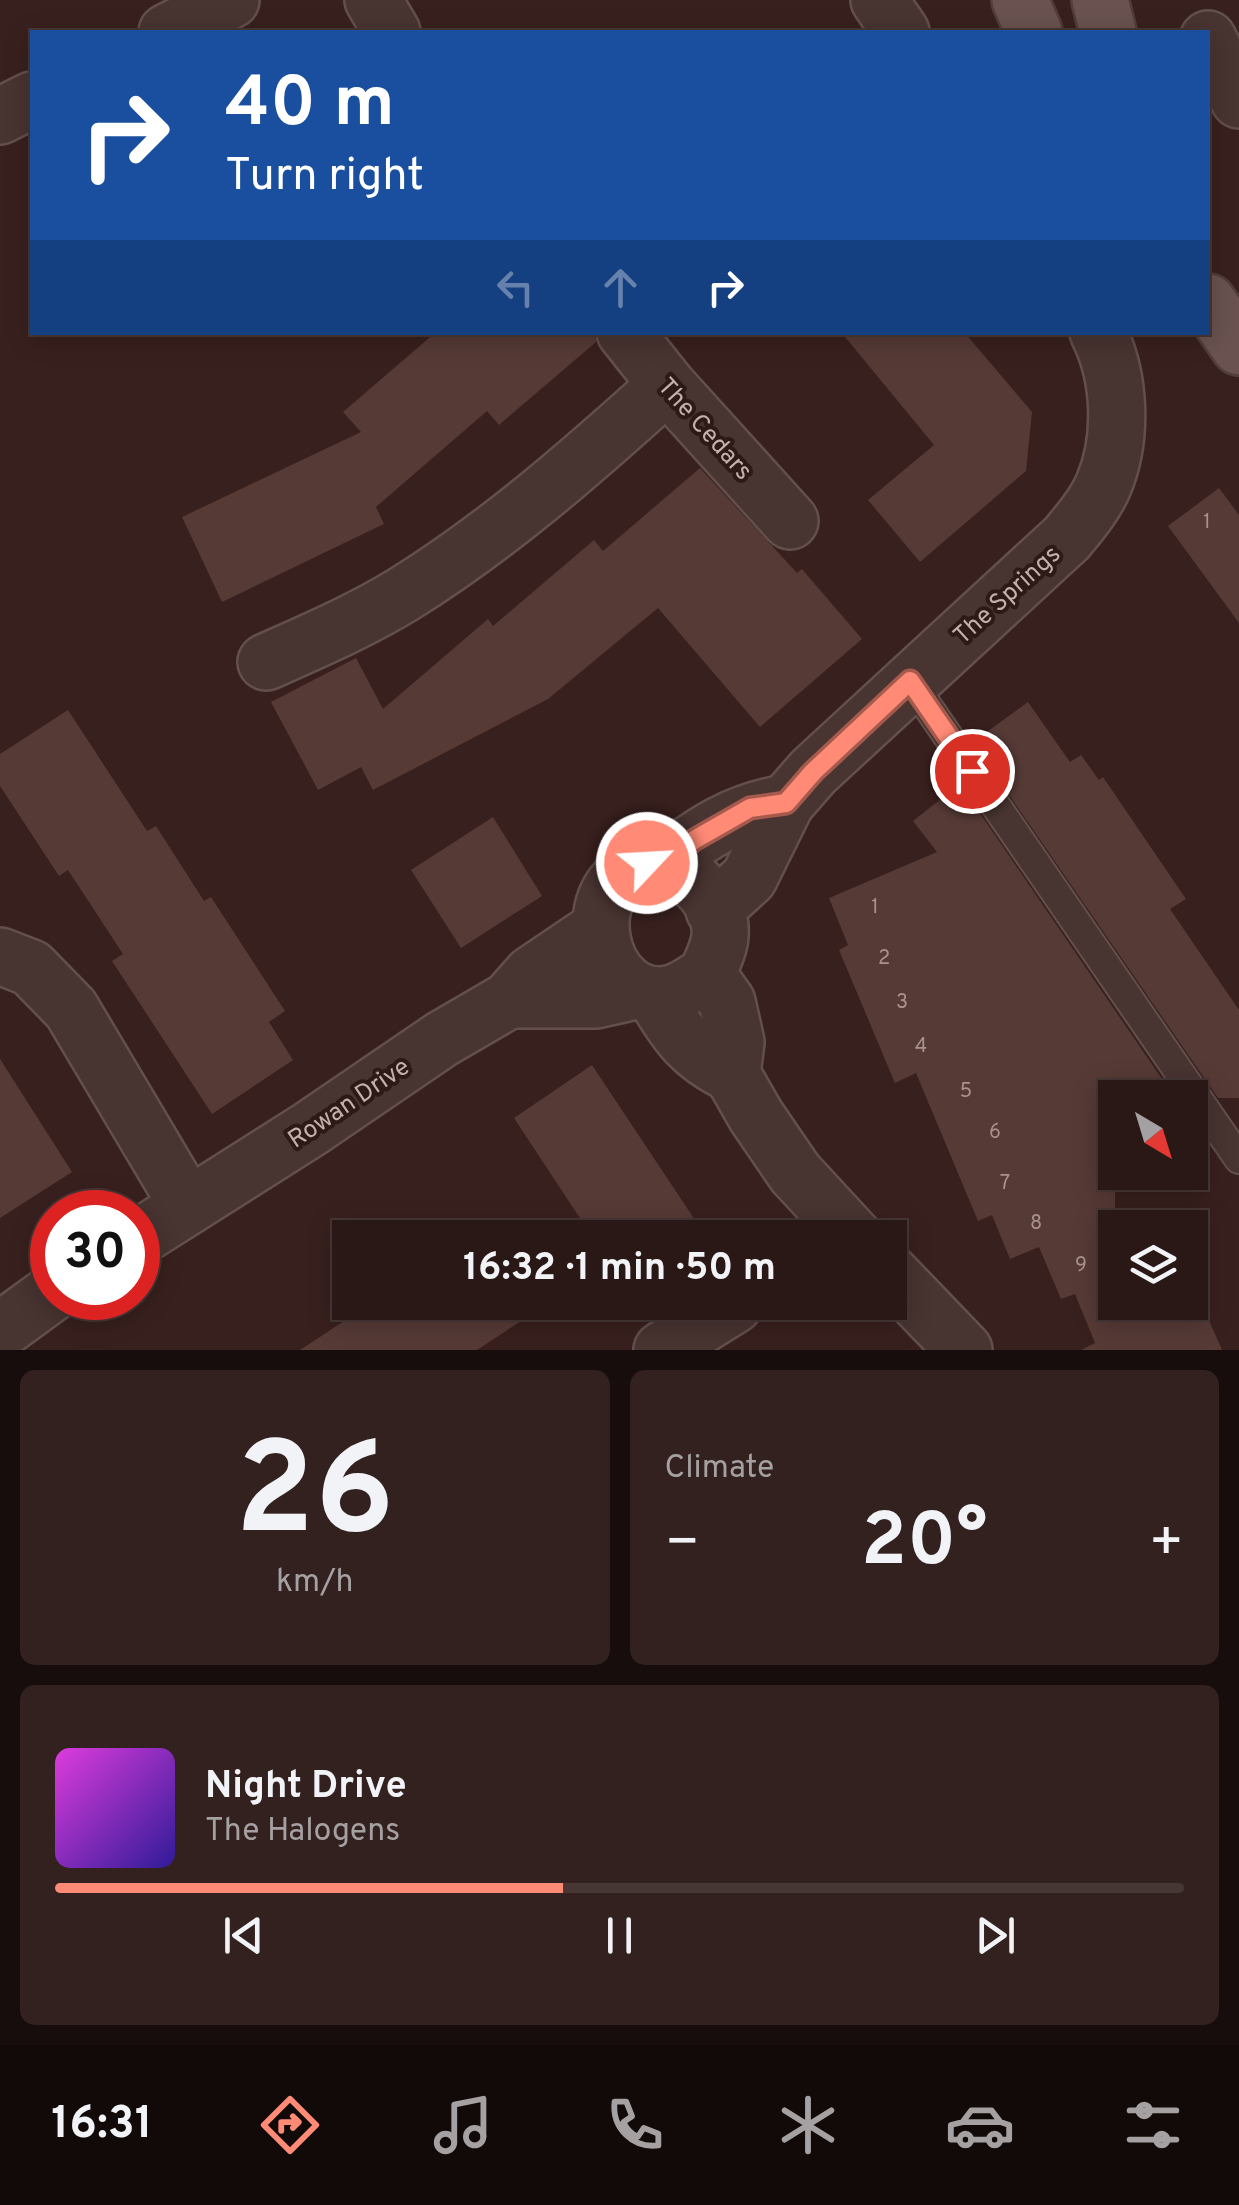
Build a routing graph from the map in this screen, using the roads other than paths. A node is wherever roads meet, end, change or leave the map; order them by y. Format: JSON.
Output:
{"nodes":[{"id":1,"x":231,"y":0,"type":"edge"},
{"id":2,"x":373,"y":0,"type":"edge"},
{"id":3,"x":879,"y":0,"type":"edge"},
{"id":4,"x":1020,"y":0,"type":"edge"},
{"id":5,"x":1100,"y":0,"type":"edge"},
{"id":6,"x":1194,"y":0,"type":"edge"},
{"id":7,"x":171,"y":30,"type":"edge"},
{"id":8,"x":391,"y":30,"type":"edge"},
{"id":9,"x":901,"y":30,"type":"edge"},
{"id":10,"x":1033,"y":30,"type":"edge"},
{"id":11,"x":1108,"y":30,"type":"edge"},
{"id":12,"x":1204,"y":30,"type":"edge"},
{"id":13,"x":1210,"y":44,"type":"edge"},
{"id":14,"x":1239,"y":100,"type":"edge"},
{"id":15,"x":30,"y":101,"type":"edge"},
{"id":16,"x":0,"y":116,"type":"edge"},
{"id":17,"x":1210,"y":305,"type":"edge"},
{"id":18,"x":627,"y":335,"type":"edge"},
{"id":19,"x":1099,"y":335,"type":"edge"},
{"id":20,"x":1239,"y":347,"type":"edge"},
{"id":21,"x":667,"y":385,"type":"junction"},
{"id":22,"x":790,"y":521,"type":"dead end"},
{"id":23,"x":266,"y":662,"type":"dead end"},
{"id":24,"x":910,"y":681,"type":"junction"},
{"id":25,"x":786,"y":803,"type":"junction"},
{"id":26,"x":665,"y":862,"type":"junction"},
{"id":27,"x":714,"y":910,"type":"junction"},
{"id":28,"x":600,"y":928,"type":"junction"},
{"id":29,"x":0,"y":956,"type":"edge"},
{"id":30,"x":707,"y":974,"type":"junction"},
{"id":31,"x":645,"y":993,"type":"junction"},
{"id":32,"x":509,"y":1000,"type":"junction"},
{"id":33,"x":732,"y":1074,"type":"junction"},
{"id":34,"x":1239,"y":1159,"type":"edge"},
{"id":35,"x":188,"y":1206,"type":"junction"},
{"id":36,"x":838,"y":1220,"type":"edge"},
{"id":37,"x":160,"y":1224,"type":"edge"},
{"id":38,"x":907,"y":1290,"type":"edge"},
{"id":39,"x":30,"y":1309,"type":"edge"},
{"id":40,"x":709,"y":1320,"type":"edge"},
{"id":41,"x":0,"y":1331,"type":"edge"},
{"id":42,"x":662,"y":1350,"type":"edge"},
{"id":43,"x":964,"y":1350,"type":"edge"}],
"edges":[{"from":1,"to":7,"type":"street"},
{"from":2,"to":8,"type":"street"},
{"from":3,"to":9,"type":"street"},
{"from":4,"to":10,"type":"main road"},
{"from":5,"to":11,"type":"main road"},
{"from":6,"to":12,"type":"street"},
{"from":13,"to":14,"type":"street"},
{"from":15,"to":16,"type":"street"},
{"from":17,"to":20,"type":"main road"},
{"from":18,"to":21,"type":"street","name":"The Cedars"},
{"from":19,"to":24,"type":"street","name":"The Springs"},
{"from":21,"to":22,"type":"street","name":"The Cedars"},
{"from":21,"to":23,"type":"street"},
{"from":24,"to":25,"type":"street","name":"The Springs"},
{"from":24,"to":34,"type":"lane"},
{"from":25,"to":26,"type":"street"},
{"from":25,"to":27,"type":"street","name":"The Springs"},
{"from":26,"to":27,"type":"street"},
{"from":26,"to":28,"type":"street"},
{"from":27,"to":30,"type":"street"},
{"from":28,"to":31,"type":"street"},
{"from":28,"to":32,"type":"street","name":"Rowan Drive"},
{"from":29,"to":35,"type":"street"},
{"from":30,"to":31,"type":"street"},
{"from":30,"to":33,"type":"street"},
{"from":31,"to":32,"type":"street"},
{"from":31,"to":33,"type":"street"},
{"from":32,"to":35,"type":"street","name":"Rowan Drive"},
{"from":33,"to":36,"type":"street"},
{"from":35,"to":37,"type":"street","name":"Rowan Drive"},
{"from":38,"to":43,"type":"street"},
{"from":39,"to":41,"type":"street"},
{"from":40,"to":42,"type":"street"}]}
